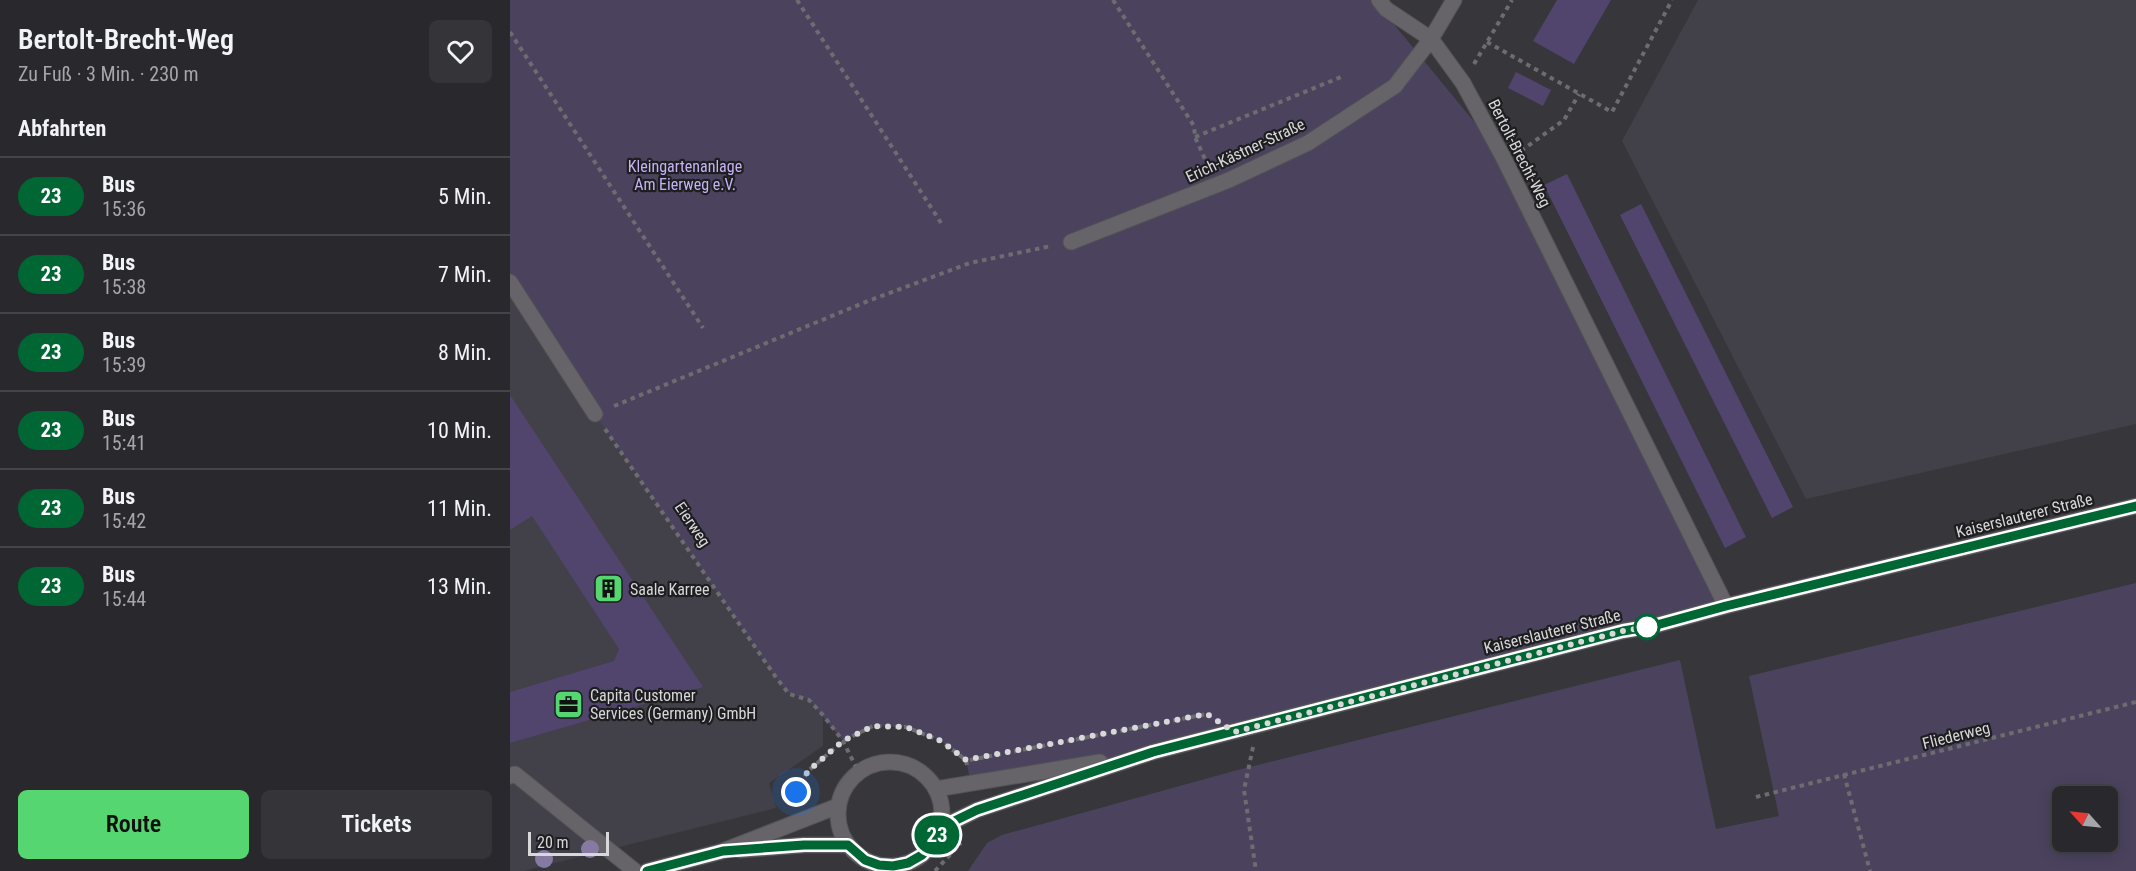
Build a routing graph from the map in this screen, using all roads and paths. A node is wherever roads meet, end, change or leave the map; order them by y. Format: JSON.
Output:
{"nodes":[{"id":1,"x":797,"y":0,"type":"edge"},
{"id":2,"x":1113,"y":0,"type":"edge"},
{"id":3,"x":1379,"y":0,"type":"edge"},
{"id":4,"x":1454,"y":0,"type":"edge"},
{"id":5,"x":1512,"y":0,"type":"edge"},
{"id":6,"x":1672,"y":0,"type":"edge"},
{"id":7,"x":510,"y":32,"type":"edge"},
{"id":8,"x":1431,"y":39,"type":"junction"},
{"id":9,"x":1487,"y":42,"type":"junction"},
{"id":10,"x":1341,"y":76,"type":"dead end"},
{"id":11,"x":1463,"y":83,"type":"junction"},
{"id":12,"x":1579,"y":94,"type":"junction"},
{"id":13,"x":1195,"y":137,"type":"junction"},
{"id":14,"x":1518,"y":154,"type":"dead end"},
{"id":15,"x":1217,"y":185,"type":"junction"},
{"id":16,"x":943,"y":226,"type":"dead end"},
{"id":17,"x":1071,"y":242,"type":"joint"},
{"id":18,"x":510,"y":282,"type":"edge"},
{"id":19,"x":703,"y":328,"type":"dead end"},
{"id":20,"x":595,"y":414,"type":"junction"},
{"id":21,"x":2136,"y":506,"type":"edge"},
{"id":22,"x":1726,"y":606,"type":"junction"},
{"id":23,"x":2136,"y":702,"type":"edge"},
{"id":24,"x":1234,"y":732,"type":"junction"},
{"id":25,"x":843,"y":741,"type":"junction"},
{"id":26,"x":1153,"y":752,"type":"junction"},
{"id":27,"x":858,"y":771,"type":"junction"},
{"id":28,"x":1844,"y":774,"type":"junction"},
{"id":29,"x":510,"y":776,"type":"edge"},
{"id":30,"x":936,"y":789,"type":"junction"},
{"id":31,"x":1756,"y":797,"type":"dead end"},
{"id":32,"x":838,"y":806,"type":"junction"},
{"id":33,"x":800,"y":822,"type":"junction"},
{"id":34,"x":940,"y":828,"type":"junction"},
{"id":35,"x":965,"y":838,"type":"dead end"},
{"id":36,"x":848,"y":845,"type":"junction"},
{"id":37,"x":723,"y":851,"type":"junction"},
{"id":38,"x":867,"y":865,"type":"edge"},
{"id":39,"x":907,"y":867,"type":"edge"},
{"id":40,"x":635,"y":871,"type":"edge"},
{"id":41,"x":647,"y":871,"type":"edge"},
{"id":42,"x":935,"y":871,"type":"edge"},
{"id":43,"x":1256,"y":871,"type":"edge"},
{"id":44,"x":1870,"y":871,"type":"edge"}],
"edges":[{"from":1,"to":16,"type":"path"},
{"from":2,"to":13,"type":"path"},
{"from":3,"to":8,"type":"street","name":"Bertolt-Brecht-Weg"},
{"from":4,"to":8,"type":"street","name":"Erich-Kästner-Straße"},
{"from":5,"to":9,"type":"path"},
{"from":6,"to":12,"type":"path"},
{"from":7,"to":19,"type":"path"},
{"from":8,"to":11,"type":"street","name":"Bertolt-Brecht-Weg"},
{"from":8,"to":15,"type":"street","name":"Erich-Kästner-Straße"},
{"from":9,"to":11,"type":"path"},
{"from":9,"to":12,"type":"path"},
{"from":10,"to":13,"type":"path"},
{"from":11,"to":22,"type":"street","name":"Bertolt-Brecht-Weg"},
{"from":12,"to":14,"type":"path"},
{"from":13,"to":15,"type":"path"},
{"from":15,"to":17,"type":"street","name":"Erich-Kästner-Straße"},
{"from":17,"to":20,"type":"path"},
{"from":18,"to":20,"type":"street"},
{"from":20,"to":25,"type":"path","name":"Eierweg"},
{"from":21,"to":22,"type":"street","name":"Kaiserslauterer Straße"},
{"from":22,"to":24,"type":"street","name":"Kaiserslauterer Straße"},
{"from":23,"to":28,"type":"path","name":"Fliederweg"},
{"from":24,"to":25,"type":"path"},
{"from":24,"to":26,"type":"street","name":"Kaiserslauterer Straße"},
{"from":24,"to":43,"type":"path"},
{"from":25,"to":27,"type":"path","name":"Eierweg"},
{"from":25,"to":33,"type":"path"},
{"from":26,"to":30,"type":"street","name":"Kaiserslauterer Straße"},
{"from":26,"to":34,"type":"street","name":"Kaiserslauterer Straße"},
{"from":27,"to":30,"type":"street"},
{"from":27,"to":32,"type":"street"},
{"from":28,"to":31,"type":"path","name":"Fliederweg"},
{"from":28,"to":44,"type":"path"},
{"from":29,"to":40,"type":"street"},
{"from":30,"to":34,"type":"street"},
{"from":32,"to":33,"type":"street"},
{"from":32,"to":36,"type":"street"},
{"from":33,"to":37,"type":"street"},
{"from":34,"to":39,"type":"street"},
{"from":35,"to":42,"type":"path"},
{"from":36,"to":37,"type":"street"},
{"from":36,"to":38,"type":"street"},
{"from":37,"to":41,"type":"street"},
{"from":38,"to":39,"type":"street"}]}
